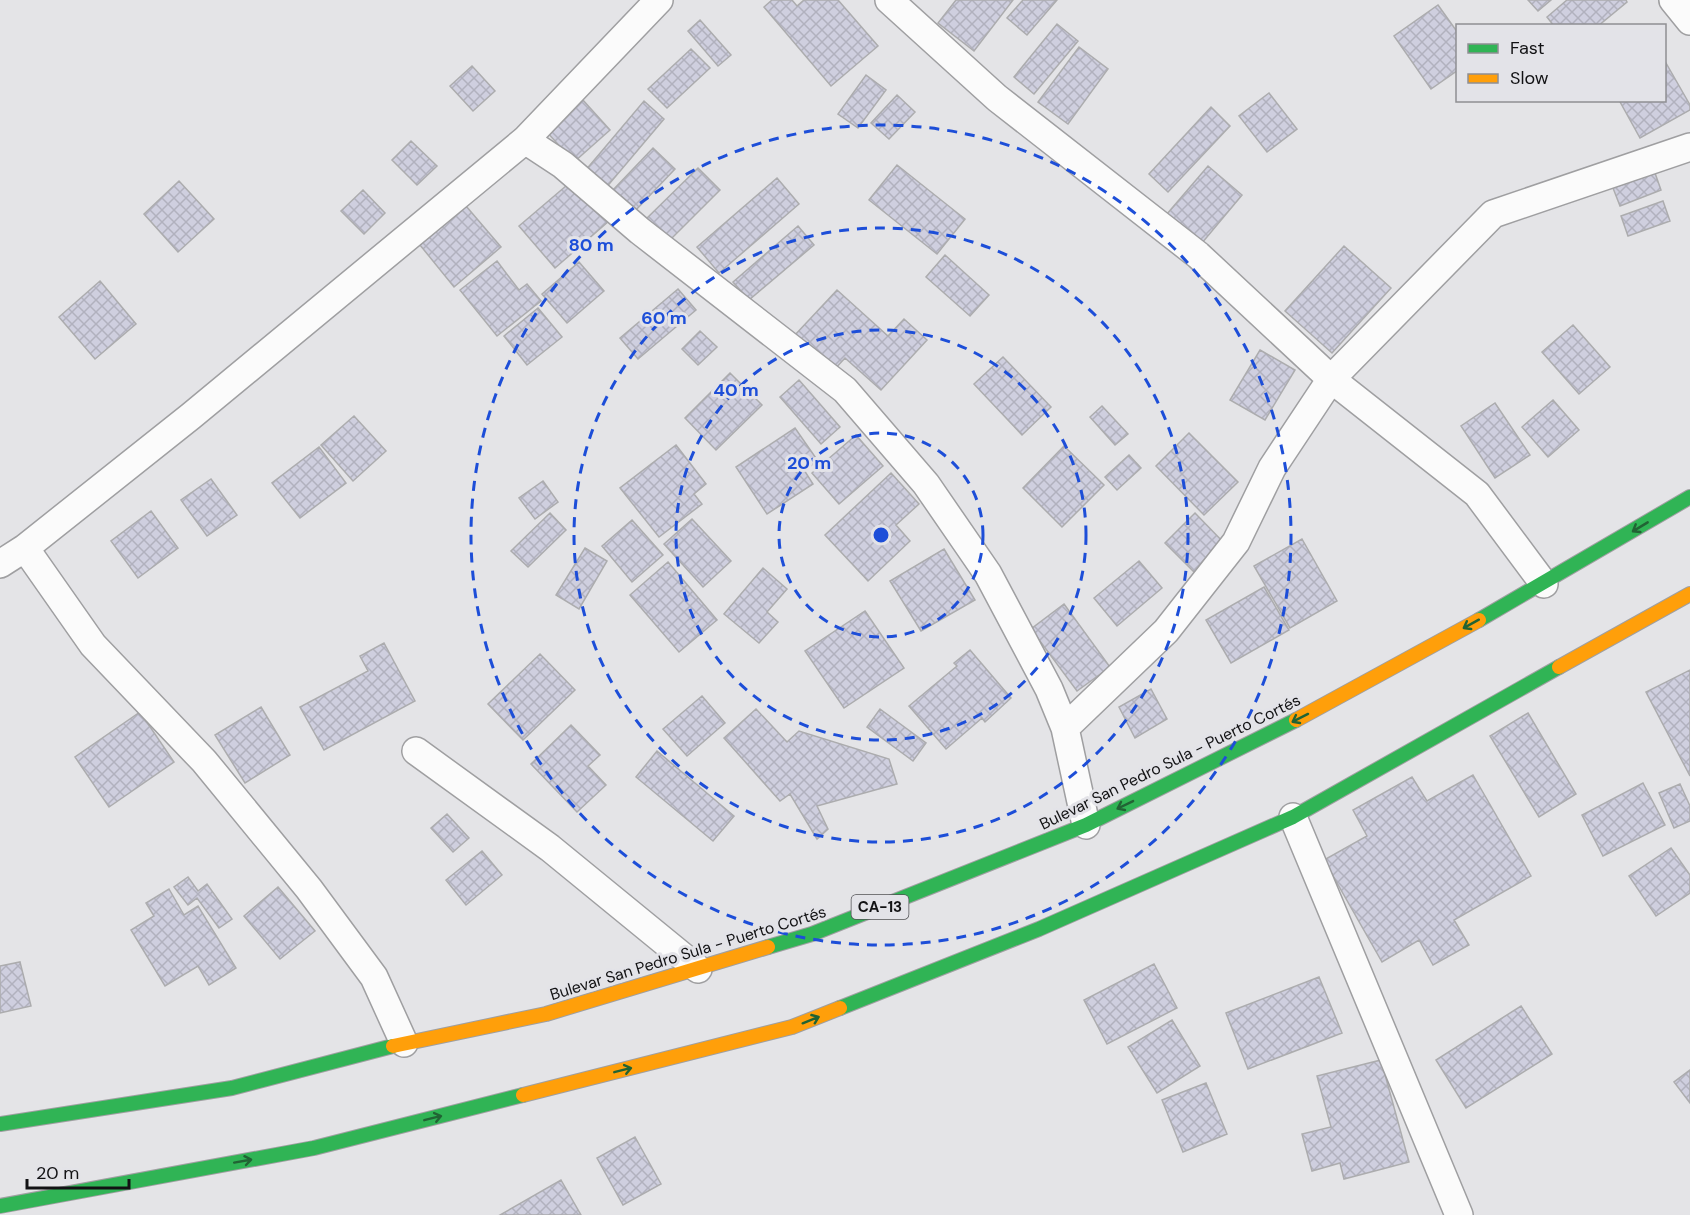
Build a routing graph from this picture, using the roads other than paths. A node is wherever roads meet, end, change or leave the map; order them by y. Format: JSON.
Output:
{"nodes":[{"id":1,"x":659,"y":0,"type":"edge"},
{"id":2,"x":889,"y":0,"type":"edge"},
{"id":3,"x":1673,"y":0,"type":"edge"},
{"id":4,"x":1690,"y":21,"type":"edge"},
{"id":5,"x":525,"y":140,"type":"junction"},
{"id":6,"x":1690,"y":147,"type":"edge"},
{"id":7,"x":1331,"y":379,"type":"junction"},
{"id":8,"x":1690,"y":497,"type":"edge"},
{"id":9,"x":25,"y":548,"type":"junction"},
{"id":10,"x":0,"y":564,"type":"edge"},
{"id":11,"x":1544,"y":584,"type":"junction"},
{"id":12,"x":1690,"y":594,"type":"edge"},
{"id":13,"x":1065,"y":728,"type":"junction"},
{"id":14,"x":416,"y":751,"type":"dead end"},
{"id":15,"x":1293,"y":817,"type":"junction"},
{"id":16,"x":1086,"y":825,"type":"junction"},
{"id":17,"x":698,"y":969,"type":"junction"},
{"id":18,"x":404,"y":1043,"type":"junction"},
{"id":19,"x":0,"y":1124,"type":"edge"},
{"id":20,"x":0,"y":1206,"type":"edge"},
{"id":21,"x":1460,"y":1215,"type":"edge"}],
"edges":[{"from":1,"to":5,"type":"street"},
{"from":2,"to":7,"type":"street"},
{"from":3,"to":4,"type":"street"},
{"from":5,"to":9,"type":"street"},
{"from":5,"to":13,"type":"street"},
{"from":6,"to":7,"type":"street"},
{"from":7,"to":11,"type":"street"},
{"from":7,"to":13,"type":"street"},
{"from":8,"to":11,"type":"highway","name":"Bulevar San Pedro Sula - Puerto Cortés","number":"CA-13","one_way":true},
{"from":9,"to":10,"type":"street"},
{"from":9,"to":18,"type":"street"},
{"from":11,"to":16,"type":"highway","name":"Bulevar San Pedro Sula - Puerto Cortés","number":"CA-13","one_way":true},
{"from":12,"to":15,"type":"highway"},
{"from":13,"to":16,"type":"street"},
{"from":14,"to":17,"type":"street"},
{"from":20,"to":15,"type":"highway","one_way":true},
{"from":15,"to":21,"type":"street"},
{"from":16,"to":17,"type":"highway","name":"Bulevar San Pedro Sula - Puerto Cortés","number":"CA-13"},
{"from":17,"to":18,"type":"highway","name":"Bulevar San Pedro Sula - Puerto Cortés","number":"CA-13"},
{"from":18,"to":19,"type":"highway","name":"Bulevar San Pedro Sula - Puerto Cortés","number":"CA-13"}]}
